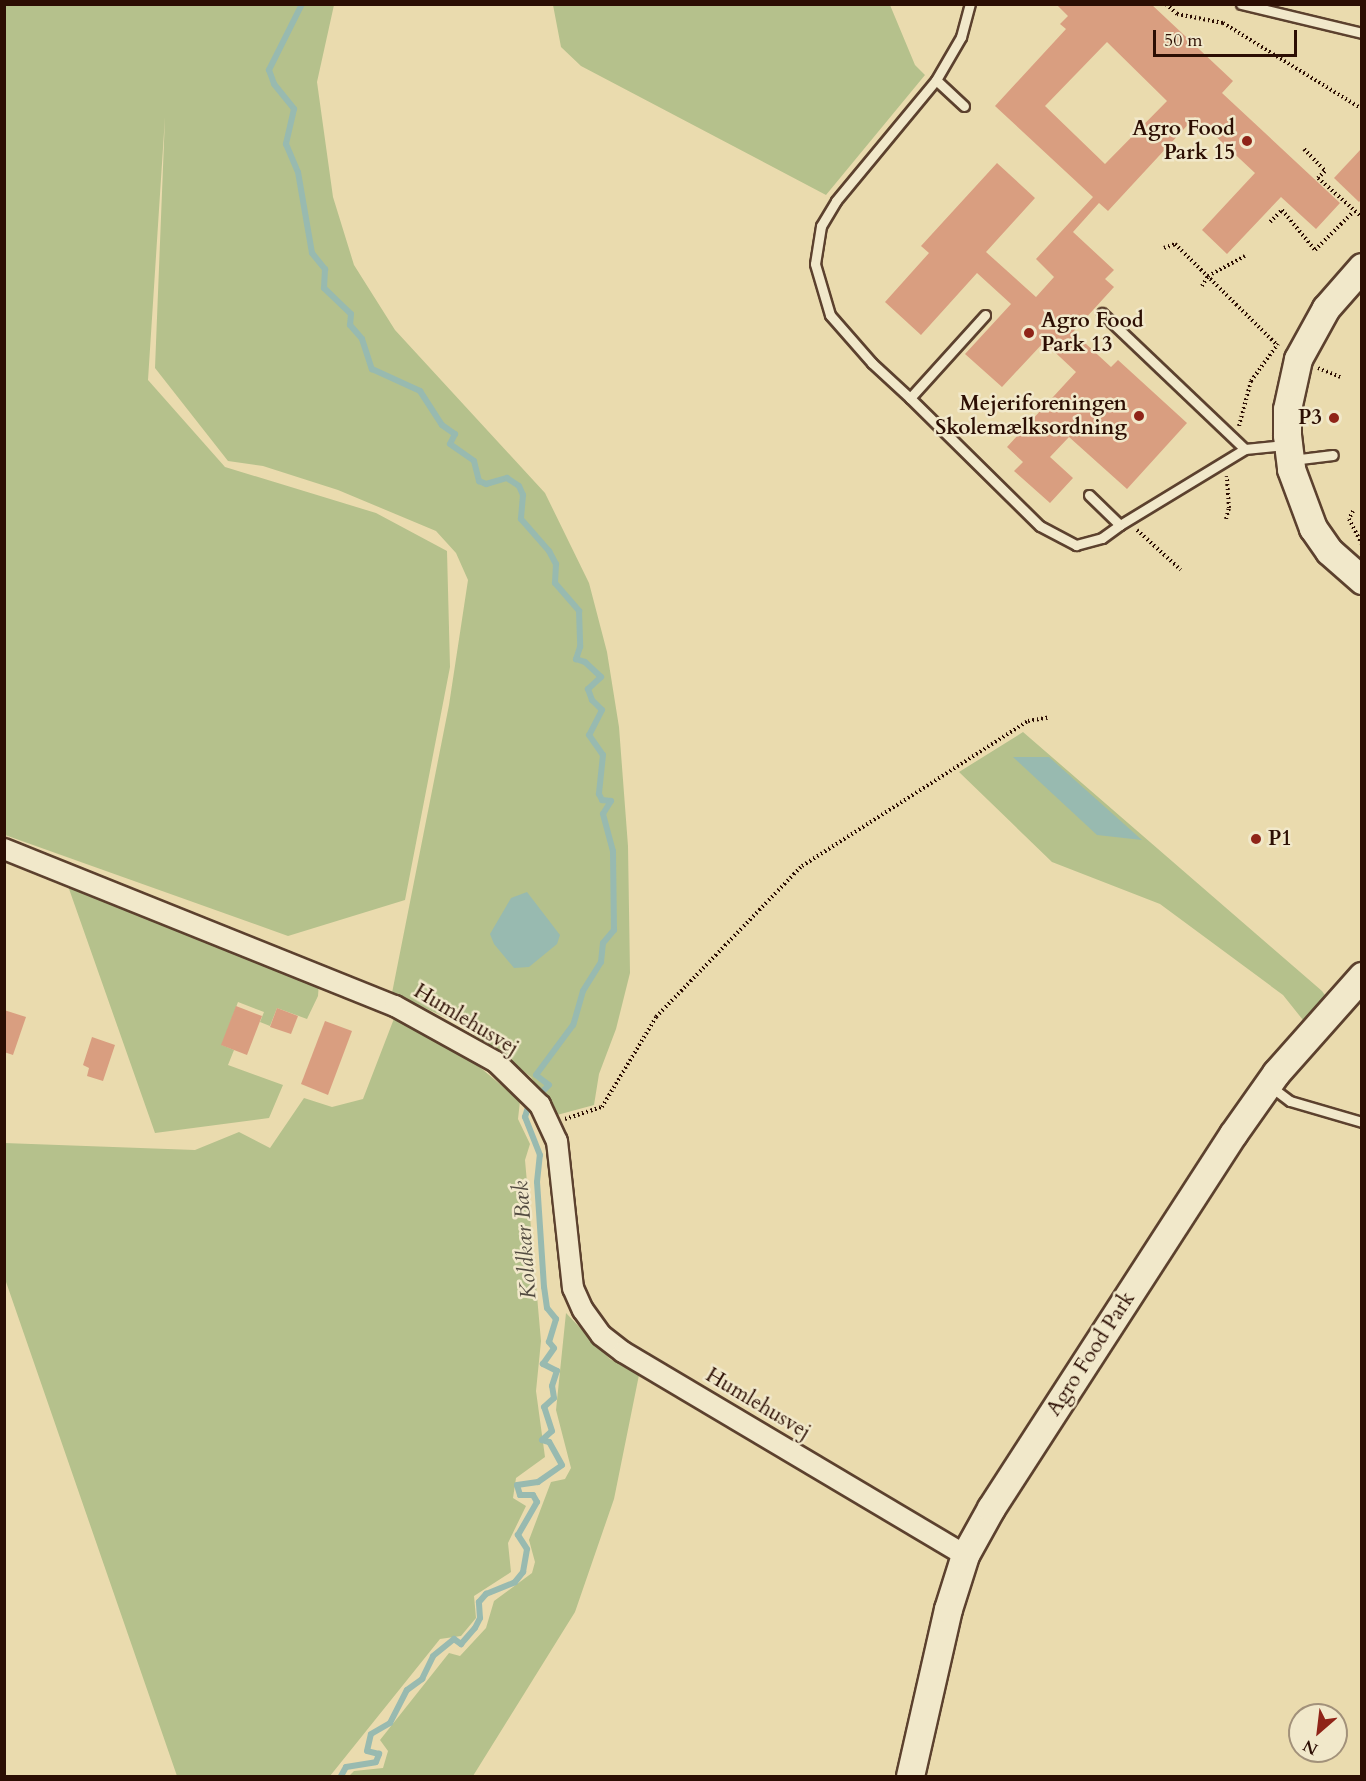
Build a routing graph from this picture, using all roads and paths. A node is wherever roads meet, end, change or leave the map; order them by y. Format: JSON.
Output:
{"nodes":[{"id":1,"x":970,"y":4,"type":"edge"},
{"id":2,"x":1166,"y":4,"type":"edge"},
{"id":3,"x":1241,"y":4,"type":"edge"},
{"id":4,"x":1362,"y":33,"type":"edge"},
{"id":5,"x":936,"y":80,"type":"junction"},
{"id":6,"x":964,"y":106,"type":"dead end"},
{"id":7,"x":1362,"y":109,"type":"edge"},
{"id":8,"x":1304,"y":149,"type":"dead end"},
{"id":9,"x":1353,"y":212,"type":"junction"},
{"id":10,"x":1362,"y":217,"type":"edge"},
{"id":11,"x":1270,"y":222,"type":"dead end"},
{"id":12,"x":1164,"y":248,"type":"dead end"},
{"id":13,"x":1245,"y":256,"type":"dead end"},
{"id":14,"x":1362,"y":267,"type":"edge"},
{"id":15,"x":1208,"y":276,"type":"junction"},
{"id":16,"x":1202,"y":286,"type":"dead end"},
{"id":17,"x":1102,"y":313,"type":"dead end"},
{"id":18,"x":985,"y":315,"type":"dead end"},
{"id":19,"x":1249,"y":317,"type":"junction"},
{"id":20,"x":1244,"y":322,"type":"dead end"},
{"id":21,"x":1282,"y":338,"type":"dead end"},
{"id":22,"x":1288,"y":352,"type":"junction"},
{"id":23,"x":910,"y":398,"type":"junction"},
{"id":24,"x":1234,"y":439,"type":"junction"},
{"id":25,"x":1245,"y":449,"type":"junction"},
{"id":26,"x":1289,"y":453,"type":"junction"},
{"id":27,"x":1333,"y":455,"type":"dead end"},
{"id":28,"x":1227,"y":460,"type":"junction"},
{"id":29,"x":1089,"y":495,"type":"dead end"},
{"id":30,"x":1353,"y":511,"type":"dead end"},
{"id":31,"x":1226,"y":519,"type":"dead end"},
{"id":32,"x":1123,"y":522,"type":"junction"},
{"id":33,"x":1362,"y":544,"type":"edge"},
{"id":34,"x":1181,"y":570,"type":"dead end"},
{"id":35,"x":1362,"y":580,"type":"edge"},
{"id":36,"x":1050,"y":717,"type":"dead end"},
{"id":37,"x":4,"y":849,"type":"edge"},
{"id":38,"x":1362,"y":975,"type":"edge"},
{"id":39,"x":1268,"y":1084,"type":"junction"},
{"id":40,"x":1362,"y":1122,"type":"edge"},
{"id":41,"x":550,"y":1124,"type":"junction"},
{"id":42,"x":965,"y":1555,"type":"junction"},
{"id":43,"x":910,"y":1776,"type":"edge"}],
"edges":[{"from":1,"to":5,"type":"lane"},
{"from":2,"to":7,"type":"path"},
{"from":3,"to":4,"type":"lane"},
{"from":5,"to":6,"type":"lane"},
{"from":5,"to":23,"type":"lane"},
{"from":8,"to":9,"type":"path"},
{"from":9,"to":10,"type":"path"},
{"from":9,"to":11,"type":"path"},
{"from":12,"to":15,"type":"path"},
{"from":13,"to":15,"type":"path"},
{"from":14,"to":22,"type":"street"},
{"from":15,"to":16,"type":"path"},
{"from":15,"to":19,"type":"path"},
{"from":17,"to":24,"type":"lane"},
{"from":18,"to":23,"type":"lane"},
{"from":19,"to":20,"type":"path"},
{"from":19,"to":22,"type":"path"},
{"from":21,"to":22,"type":"path"},
{"from":22,"to":24,"type":"path"},
{"from":22,"to":26,"type":"street"},
{"from":23,"to":32,"type":"lane"},
{"from":24,"to":25,"type":"lane"},
{"from":25,"to":26,"type":"lane"},
{"from":25,"to":28,"type":"lane"},
{"from":26,"to":27,"type":"lane"},
{"from":26,"to":35,"type":"street"},
{"from":28,"to":31,"type":"path"},
{"from":28,"to":32,"type":"lane"},
{"from":29,"to":32,"type":"lane"},
{"from":30,"to":33,"type":"path"},
{"from":32,"to":34,"type":"path"},
{"from":36,"to":41,"type":"path"},
{"from":37,"to":41,"type":"street","name":"Humlehusvej"},
{"from":38,"to":39,"type":"street","name":"Agro Food Park"},
{"from":39,"to":40,"type":"lane"},
{"from":39,"to":42,"type":"street","name":"Agro Food Park"},
{"from":41,"to":42,"type":"street","name":"Humlehusvej"},
{"from":42,"to":43,"type":"street","name":"Agro Food Park"}]}
